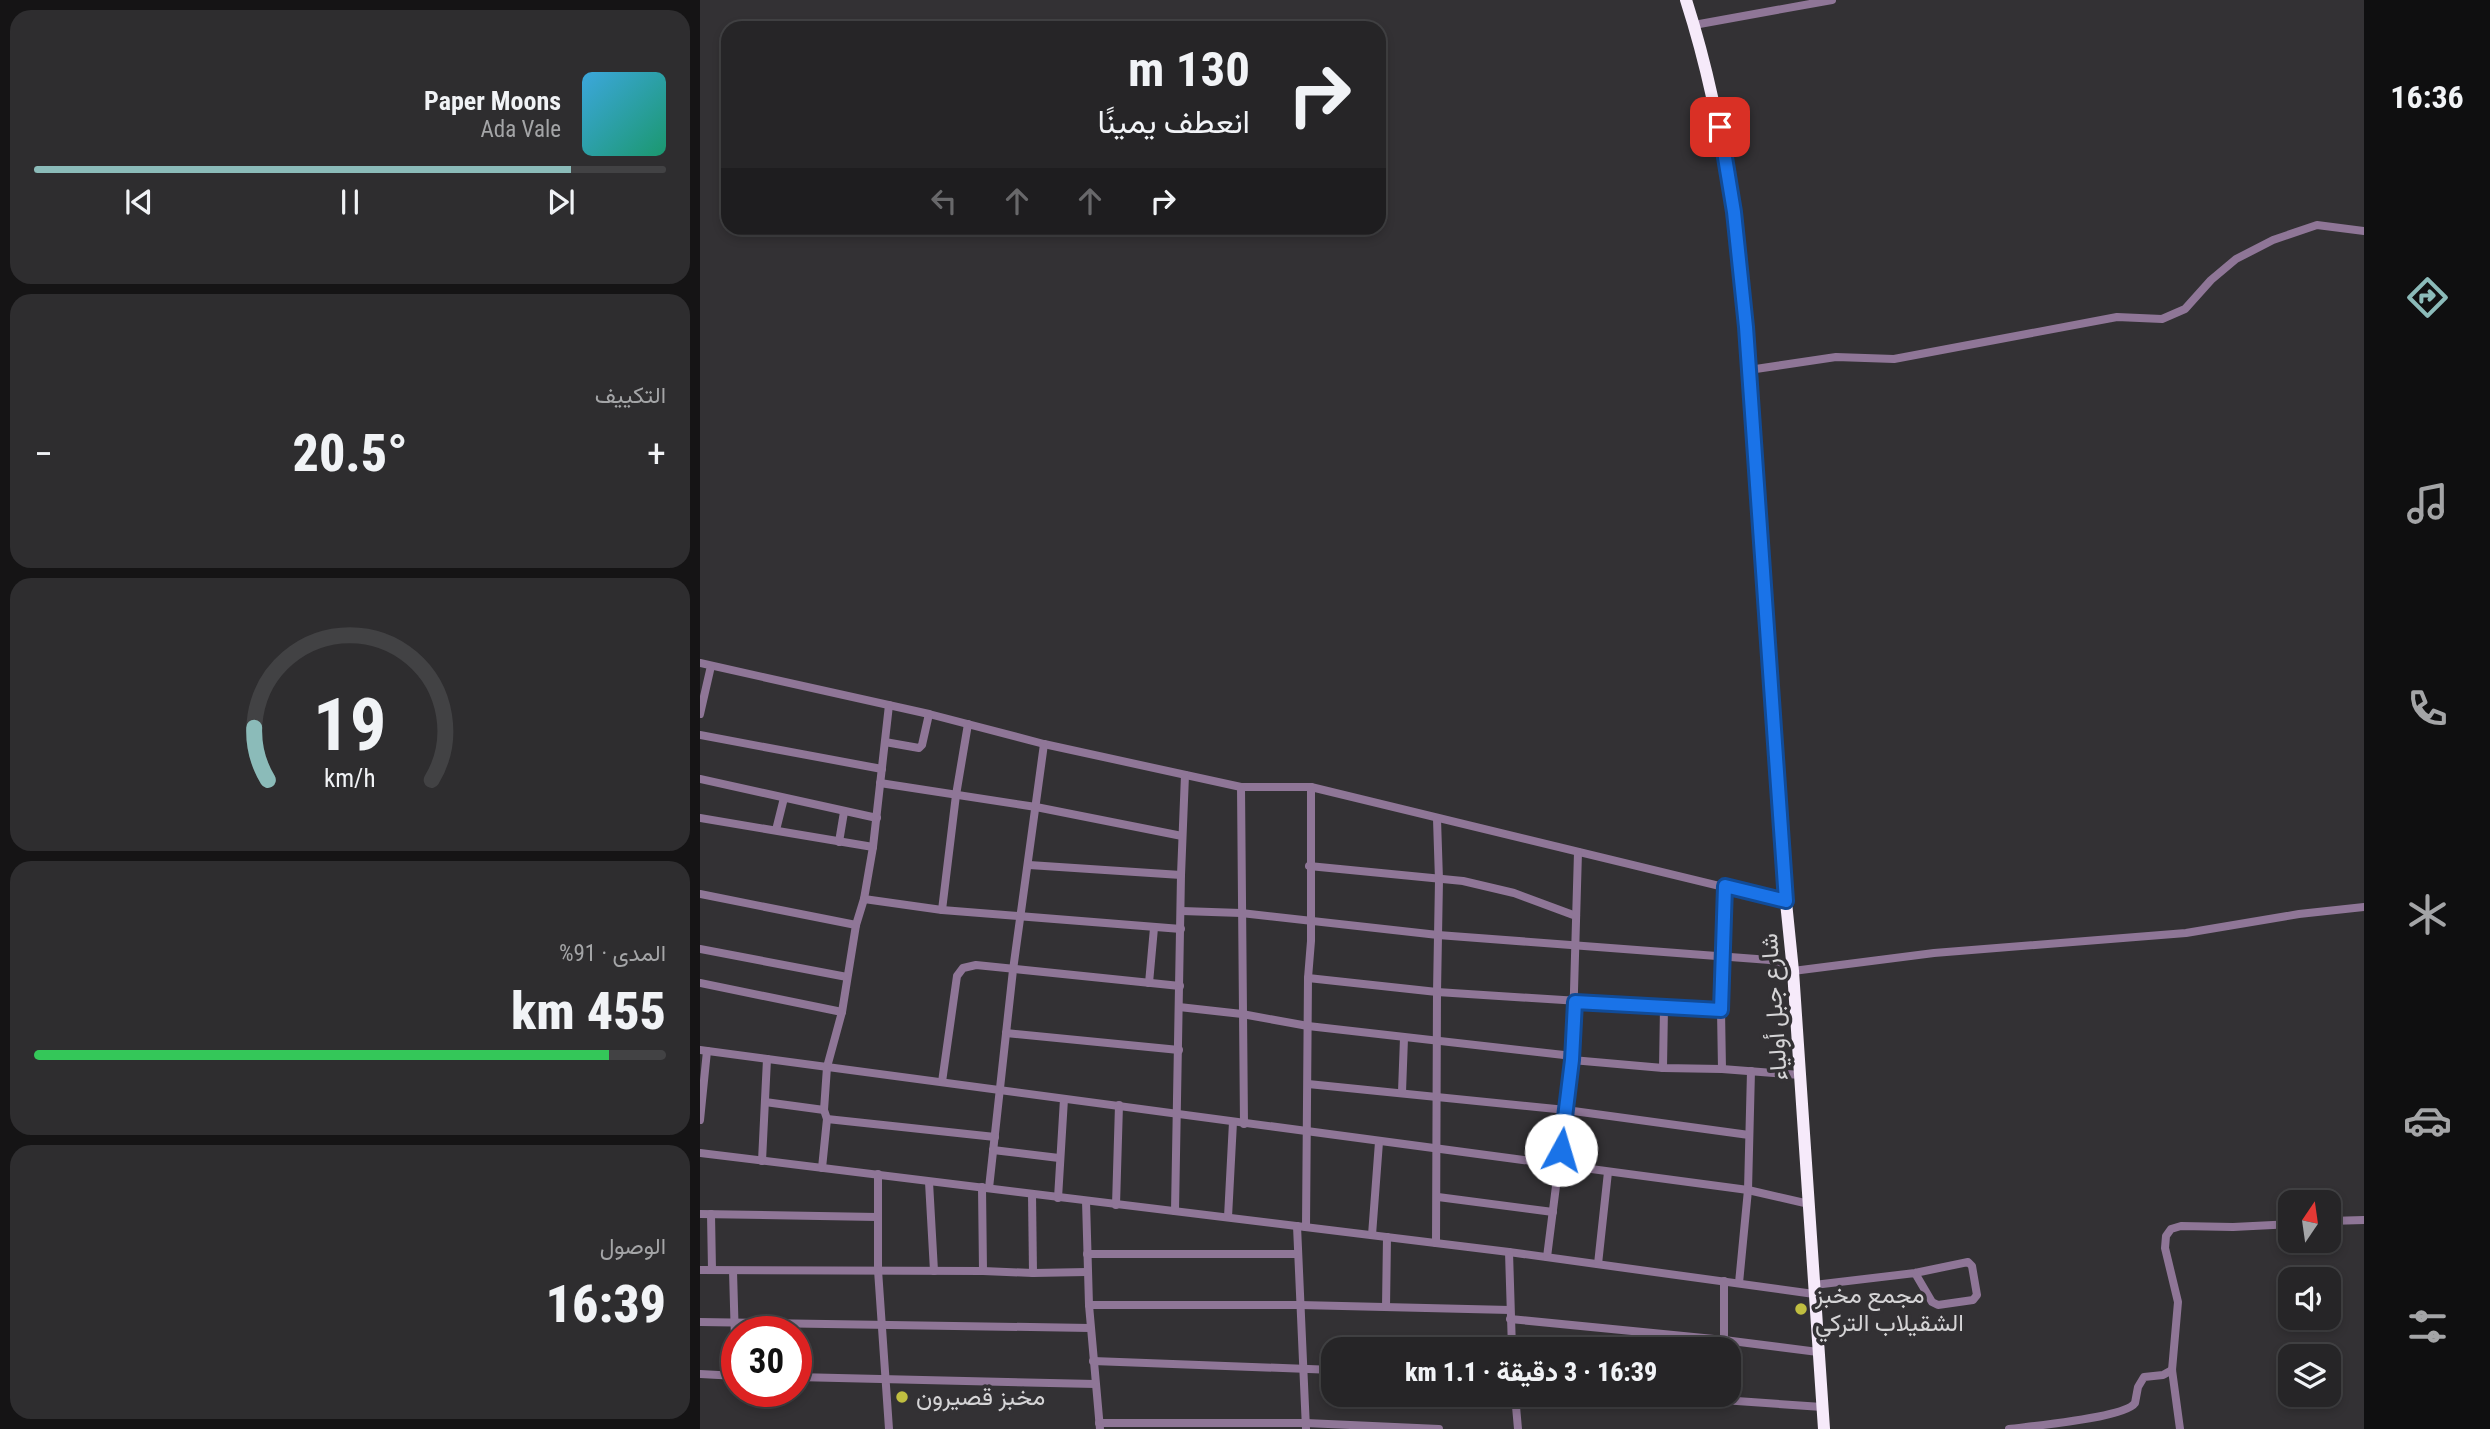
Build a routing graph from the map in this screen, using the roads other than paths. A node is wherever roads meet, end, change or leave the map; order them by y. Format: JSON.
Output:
{"nodes":[{"id":1,"x":1686,"y":0,"type":"edge"},
{"id":2,"x":1832,"y":0,"type":"edge"},
{"id":3,"x":1694,"y":25,"type":"junction"},
{"id":4,"x":2364,"y":231,"type":"edge"},
{"id":5,"x":1749,"y":370,"type":"junction"},
{"id":6,"x":700,"y":663,"type":"edge"},
{"id":7,"x":712,"y":666,"type":"junction"},
{"id":8,"x":889,"y":705,"type":"junction"},
{"id":9,"x":700,"y":714,"type":"edge"},
{"id":10,"x":929,"y":714,"type":"junction"},
{"id":11,"x":968,"y":724,"type":"junction"},
{"id":12,"x":700,"y":735,"type":"edge"},
{"id":13,"x":885,"y":742,"type":"junction"},
{"id":14,"x":1044,"y":744,"type":"junction"},
{"id":15,"x":882,"y":769,"type":"junction"},
{"id":16,"x":1185,"y":775,"type":"junction"},
{"id":17,"x":700,"y":779,"type":"edge"},
{"id":18,"x":880,"y":783,"type":"junction"},
{"id":19,"x":1241,"y":787,"type":"junction"},
{"id":20,"x":1311,"y":787,"type":"junction"},
{"id":21,"x":956,"y":795,"type":"junction"},
{"id":22,"x":784,"y":798,"type":"junction"},
{"id":23,"x":1036,"y":807,"type":"junction"},
{"id":24,"x":844,"y":812,"type":"junction"},
{"id":25,"x":700,"y":818,"type":"edge"},
{"id":26,"x":877,"y":818,"type":"junction"},
{"id":27,"x":1437,"y":819,"type":"junction"},
{"id":28,"x":776,"y":830,"type":"junction"},
{"id":29,"x":1182,"y":836,"type":"junction"},
{"id":30,"x":839,"y":842,"type":"junction"},
{"id":31,"x":873,"y":847,"type":"junction"},
{"id":32,"x":1578,"y":852,"type":"junction"},
{"id":33,"x":1028,"y":865,"type":"junction"},
{"id":34,"x":1309,"y":866,"type":"junction"},
{"id":35,"x":1181,"y":875,"type":"junction"},
{"id":36,"x":1439,"y":880,"type":"junction"},
{"id":37,"x":1725,"y":886,"type":"junction"},
{"id":38,"x":700,"y":894,"type":"edge"},
{"id":39,"x":864,"y":899,"type":"junction"},
{"id":40,"x":1786,"y":901,"type":"junction"},
{"id":41,"x":2364,"y":907,"type":"edge"},
{"id":42,"x":942,"y":910,"type":"junction"},
{"id":43,"x":1182,"y":911,"type":"junction"},
{"id":44,"x":1241,"y":913,"type":"junction"},
{"id":45,"x":1576,"y":916,"type":"junction"},
{"id":46,"x":1020,"y":917,"type":"junction"},
{"id":47,"x":1311,"y":919,"type":"junction"},
{"id":48,"x":856,"y":925,"type":"junction"},
{"id":49,"x":1154,"y":928,"type":"junction"},
{"id":50,"x":1181,"y":929,"type":"junction"},
{"id":51,"x":1438,"y":935,"type":"junction"},
{"id":52,"x":1577,"y":946,"type":"junction"},
{"id":53,"x":700,"y":948,"type":"edge"},
{"id":54,"x":1723,"y":957,"type":"junction"},
{"id":55,"x":1013,"y":970,"type":"junction"},
{"id":56,"x":1793,"y":971,"type":"junction"},
{"id":57,"x":847,"y":977,"type":"junction"},
{"id":58,"x":1308,"y":978,"type":"junction"},
{"id":59,"x":700,"y":983,"type":"edge"},
{"id":60,"x":1149,"y":983,"type":"junction"},
{"id":61,"x":1180,"y":986,"type":"junction"},
{"id":62,"x":1437,"y":992,"type":"junction"},
{"id":63,"x":1575,"y":1002,"type":"junction"},
{"id":64,"x":1179,"y":1007,"type":"junction"},
{"id":65,"x":1664,"y":1007,"type":"junction"},
{"id":66,"x":1721,"y":1010,"type":"junction"},
{"id":67,"x":842,"y":1012,"type":"junction"},
{"id":68,"x":1242,"y":1014,"type":"junction"},
{"id":69,"x":1308,"y":1026,"type":"junction"},
{"id":70,"x":1006,"y":1033,"type":"junction"},
{"id":71,"x":1404,"y":1038,"type":"junction"},
{"id":72,"x":1437,"y":1042,"type":"junction"},
{"id":73,"x":1179,"y":1050,"type":"junction"},
{"id":74,"x":704,"y":1051,"type":"edge"},
{"id":75,"x":767,"y":1059,"type":"junction"},
{"id":76,"x":1572,"y":1060,"type":"junction"},
{"id":77,"x":827,"y":1067,"type":"junction"},
{"id":78,"x":1663,"y":1068,"type":"junction"},
{"id":79,"x":1722,"y":1069,"type":"junction"},
{"id":80,"x":1751,"y":1070,"type":"junction"},
{"id":81,"x":1800,"y":1075,"type":"junction"},
{"id":82,"x":942,"y":1082,"type":"junction"},
{"id":83,"x":1308,"y":1084,"type":"junction"},
{"id":84,"x":1001,"y":1091,"type":"junction"},
{"id":85,"x":1402,"y":1092,"type":"junction"},
{"id":86,"x":1438,"y":1095,"type":"junction"},
{"id":87,"x":1064,"y":1099,"type":"junction"},
{"id":88,"x":765,"y":1102,"type":"junction"},
{"id":89,"x":1119,"y":1105,"type":"junction"},
{"id":90,"x":1566,"y":1110,"type":"junction"},
{"id":91,"x":1177,"y":1114,"type":"junction"},
{"id":92,"x":825,"y":1115,"type":"junction"},
{"id":93,"x":700,"y":1119,"type":"edge"},
{"id":94,"x":1233,"y":1122,"type":"junction"},
{"id":95,"x":1244,"y":1124,"type":"junction"},
{"id":96,"x":1309,"y":1132,"type":"junction"},
{"id":97,"x":1749,"y":1135,"type":"junction"},
{"id":98,"x":995,"y":1137,"type":"junction"},
{"id":99,"x":1379,"y":1142,"type":"junction"},
{"id":100,"x":1437,"y":1149,"type":"junction"},
{"id":101,"x":993,"y":1150,"type":"junction"},
{"id":102,"x":700,"y":1153,"type":"edge"},
{"id":103,"x":1059,"y":1158,"type":"junction"},
{"id":104,"x":762,"y":1161,"type":"junction"},
{"id":105,"x":1559,"y":1166,"type":"junction"},
{"id":106,"x":822,"y":1168,"type":"junction"},
{"id":107,"x":1608,"y":1172,"type":"junction"},
{"id":108,"x":878,"y":1174,"type":"junction"},
{"id":109,"x":929,"y":1182,"type":"junction"},
{"id":110,"x":985,"y":1187,"type":"junction"},
{"id":111,"x":1748,"y":1190,"type":"junction"},
{"id":112,"x":1032,"y":1194,"type":"junction"},
{"id":113,"x":1438,"y":1197,"type":"junction"},
{"id":114,"x":1058,"y":1198,"type":"junction"},
{"id":115,"x":1086,"y":1201,"type":"junction"},
{"id":116,"x":1809,"y":1204,"type":"junction"},
{"id":117,"x":1116,"y":1205,"type":"junction"},
{"id":118,"x":1175,"y":1211,"type":"junction"},
{"id":119,"x":1553,"y":1212,"type":"junction"},
{"id":120,"x":700,"y":1214,"type":"edge"},
{"id":121,"x":711,"y":1214,"type":"junction"},
{"id":122,"x":877,"y":1217,"type":"junction"},
{"id":123,"x":1227,"y":1217,"type":"junction"},
{"id":124,"x":2364,"y":1220,"type":"edge"},
{"id":125,"x":2342,"y":1221,"type":"edge"},
{"id":126,"x":2278,"y":1225,"type":"edge"},
{"id":127,"x":1297,"y":1226,"type":"junction"},
{"id":128,"x":1307,"y":1227,"type":"junction"},
{"id":129,"x":1372,"y":1235,"type":"junction"},
{"id":130,"x":1387,"y":1237,"type":"junction"},
{"id":131,"x":1436,"y":1243,"type":"junction"},
{"id":132,"x":1509,"y":1252,"type":"junction"},
{"id":133,"x":1087,"y":1254,"type":"junction"},
{"id":134,"x":1298,"y":1254,"type":"junction"},
{"id":135,"x":1547,"y":1257,"type":"junction"},
{"id":136,"x":1598,"y":1264,"type":"junction"},
{"id":137,"x":700,"y":1270,"type":"edge"},
{"id":138,"x":712,"y":1270,"type":"junction"},
{"id":139,"x":733,"y":1270,"type":"junction"},
{"id":140,"x":878,"y":1270,"type":"junction"},
{"id":141,"x":934,"y":1271,"type":"junction"},
{"id":142,"x":983,"y":1271,"type":"junction"},
{"id":143,"x":1087,"y":1272,"type":"junction"},
{"id":144,"x":1033,"y":1273,"type":"junction"},
{"id":145,"x":1915,"y":1273,"type":"junction"},
{"id":146,"x":1724,"y":1281,"type":"junction"},
{"id":147,"x":1739,"y":1283,"type":"junction"},
{"id":148,"x":1814,"y":1289,"type":"junction"},
{"id":149,"x":1089,"y":1304,"type":"junction"},
{"id":150,"x":1300,"y":1305,"type":"junction"},
{"id":151,"x":1386,"y":1307,"type":"junction"},
{"id":152,"x":1510,"y":1314,"type":"junction"},
{"id":153,"x":734,"y":1316,"type":"edge"},
{"id":154,"x":700,"y":1322,"type":"edge"},
{"id":155,"x":721,"y":1322,"type":"edge"},
{"id":156,"x":812,"y":1323,"type":"edge"},
{"id":157,"x":883,"y":1323,"type":"junction"},
{"id":158,"x":1090,"y":1328,"type":"junction"},
{"id":159,"x":1511,"y":1337,"type":"edge"},
{"id":160,"x":1699,"y":1337,"type":"edge"},
{"id":161,"x":1724,"y":1337,"type":"edge"},
{"id":162,"x":1741,"y":1342,"type":"edge"},
{"id":163,"x":1818,"y":1352,"type":"junction"},
{"id":164,"x":1093,"y":1361,"type":"junction"},
{"id":165,"x":1302,"y":1369,"type":"junction"},
{"id":166,"x":1321,"y":1370,"type":"edge"},
{"id":167,"x":2172,"y":1370,"type":"junction"},
{"id":168,"x":700,"y":1374,"type":"edge"},
{"id":169,"x":721,"y":1375,"type":"edge"},
{"id":170,"x":812,"y":1378,"type":"edge"},
{"id":171,"x":885,"y":1380,"type":"junction"},
{"id":172,"x":1096,"y":1384,"type":"junction"},
{"id":173,"x":1741,"y":1401,"type":"edge"},
{"id":174,"x":1516,"y":1407,"type":"edge"},
{"id":175,"x":1822,"y":1407,"type":"junction"},
{"id":176,"x":1099,"y":1426,"type":"edge"},
{"id":177,"x":1306,"y":1426,"type":"edge"},
{"id":178,"x":889,"y":1429,"type":"edge"},
{"id":179,"x":1438,"y":1429,"type":"edge"},
{"id":180,"x":1518,"y":1429,"type":"edge"},
{"id":181,"x":1824,"y":1429,"type":"edge"},
{"id":182,"x":2009,"y":1429,"type":"edge"},
{"id":183,"x":2180,"y":1429,"type":"edge"}],
"edges":[{"from":1,"to":3,"type":"highway","name":"شارع جبل أولياء"},
{"from":2,"to":3,"type":"street"},
{"from":3,"to":5,"type":"highway","name":"شارع جبل أولياء"},
{"from":4,"to":5,"type":"street"},
{"from":5,"to":40,"type":"highway","name":"شارع جبل أولياء"},
{"from":6,"to":7,"type":"street"},
{"from":7,"to":8,"type":"street"},
{"from":7,"to":9,"type":"street"},
{"from":8,"to":10,"type":"street"},
{"from":8,"to":13,"type":"street"},
{"from":10,"to":11,"type":"street"},
{"from":10,"to":13,"type":"street"},
{"from":11,"to":14,"type":"street"},
{"from":11,"to":21,"type":"street"},
{"from":12,"to":15,"type":"street"},
{"from":13,"to":15,"type":"street"},
{"from":14,"to":16,"type":"street"},
{"from":14,"to":23,"type":"street"},
{"from":15,"to":18,"type":"street"},
{"from":16,"to":19,"type":"street"},
{"from":16,"to":29,"type":"street"},
{"from":17,"to":22,"type":"street"},
{"from":18,"to":21,"type":"street"},
{"from":18,"to":26,"type":"street"},
{"from":19,"to":20,"type":"street"},
{"from":19,"to":44,"type":"street"},
{"from":20,"to":27,"type":"street"},
{"from":20,"to":34,"type":"street"},
{"from":21,"to":23,"type":"street"},
{"from":21,"to":42,"type":"street"},
{"from":22,"to":24,"type":"street"},
{"from":22,"to":28,"type":"street"},
{"from":23,"to":29,"type":"street"},
{"from":23,"to":33,"type":"street"},
{"from":24,"to":26,"type":"street"},
{"from":24,"to":30,"type":"street"},
{"from":25,"to":28,"type":"street"},
{"from":26,"to":31,"type":"street"},
{"from":27,"to":32,"type":"street"},
{"from":27,"to":36,"type":"street"},
{"from":28,"to":30,"type":"street"},
{"from":29,"to":35,"type":"street"},
{"from":30,"to":31,"type":"street"},
{"from":31,"to":39,"type":"street"},
{"from":32,"to":37,"type":"street"},
{"from":32,"to":45,"type":"street"},
{"from":33,"to":35,"type":"street"},
{"from":33,"to":46,"type":"street"},
{"from":34,"to":36,"type":"street"},
{"from":34,"to":47,"type":"street"},
{"from":35,"to":43,"type":"street"},
{"from":36,"to":45,"type":"street"},
{"from":36,"to":51,"type":"street"},
{"from":37,"to":40,"type":"street"},
{"from":37,"to":54,"type":"street"},
{"from":38,"to":48,"type":"street"},
{"from":39,"to":42,"type":"street"},
{"from":39,"to":48,"type":"street"},
{"from":40,"to":56,"type":"highway","name":"شارع جبل أولياء"},
{"from":41,"to":56,"type":"street"},
{"from":42,"to":46,"type":"street"},
{"from":43,"to":44,"type":"street"},
{"from":43,"to":50,"type":"street"},
{"from":44,"to":47,"type":"street"},
{"from":44,"to":68,"type":"street"},
{"from":45,"to":52,"type":"street"},
{"from":46,"to":49,"type":"street"},
{"from":46,"to":55,"type":"street"},
{"from":47,"to":51,"type":"street"},
{"from":47,"to":58,"type":"street"},
{"from":48,"to":57,"type":"street"},
{"from":49,"to":50,"type":"street"},
{"from":49,"to":60,"type":"street"},
{"from":50,"to":61,"type":"street"},
{"from":51,"to":52,"type":"street"},
{"from":51,"to":62,"type":"street"},
{"from":52,"to":54,"type":"street"},
{"from":52,"to":63,"type":"street"},
{"from":53,"to":57,"type":"street"},
{"from":54,"to":56,"type":"street"},
{"from":54,"to":66,"type":"street"},
{"from":55,"to":60,"type":"street"},
{"from":55,"to":70,"type":"street"},
{"from":55,"to":82,"type":"street"},
{"from":56,"to":81,"type":"highway","name":"شارع جبل أولياء"},
{"from":57,"to":67,"type":"street"},
{"from":58,"to":62,"type":"street"},
{"from":58,"to":69,"type":"street"},
{"from":59,"to":67,"type":"street"},
{"from":60,"to":61,"type":"street"},
{"from":61,"to":64,"type":"street"},
{"from":62,"to":63,"type":"street"},
{"from":62,"to":72,"type":"street"},
{"from":63,"to":65,"type":"street"},
{"from":63,"to":76,"type":"street"},
{"from":64,"to":68,"type":"street"},
{"from":64,"to":73,"type":"street"},
{"from":65,"to":66,"type":"street"},
{"from":65,"to":78,"type":"street"},
{"from":66,"to":79,"type":"street"},
{"from":67,"to":77,"type":"street"},
{"from":68,"to":69,"type":"street"},
{"from":68,"to":95,"type":"street"},
{"from":69,"to":71,"type":"street"},
{"from":69,"to":83,"type":"street"},
{"from":70,"to":73,"type":"street"},
{"from":70,"to":84,"type":"street"},
{"from":71,"to":72,"type":"street"},
{"from":71,"to":85,"type":"street"},
{"from":72,"to":76,"type":"street"},
{"from":72,"to":86,"type":"street"},
{"from":73,"to":91,"type":"street"},
{"from":74,"to":75,"type":"street"},
{"from":74,"to":93,"type":"street"},
{"from":75,"to":77,"type":"street"},
{"from":75,"to":88,"type":"street"},
{"from":76,"to":78,"type":"street"},
{"from":76,"to":90,"type":"street"},
{"from":77,"to":82,"type":"street"},
{"from":77,"to":92,"type":"street"},
{"from":78,"to":79,"type":"street"},
{"from":79,"to":80,"type":"street"},
{"from":80,"to":81,"type":"street"},
{"from":80,"to":97,"type":"street"},
{"from":81,"to":116,"type":"highway","name":"شارع جبل أولياء"},
{"from":82,"to":84,"type":"street"},
{"from":83,"to":85,"type":"street"},
{"from":83,"to":96,"type":"street"},
{"from":84,"to":87,"type":"street"},
{"from":84,"to":98,"type":"street"},
{"from":85,"to":86,"type":"street"},
{"from":86,"to":90,"type":"street"},
{"from":86,"to":100,"type":"street"},
{"from":87,"to":89,"type":"street"},
{"from":87,"to":103,"type":"street"},
{"from":88,"to":92,"type":"street"},
{"from":88,"to":104,"type":"street"},
{"from":89,"to":91,"type":"street"},
{"from":89,"to":117,"type":"street"},
{"from":90,"to":97,"type":"street"},
{"from":90,"to":105,"type":"street"},
{"from":91,"to":94,"type":"street"},
{"from":91,"to":118,"type":"street"},
{"from":92,"to":98,"type":"street"},
{"from":92,"to":106,"type":"street"},
{"from":94,"to":95,"type":"street"},
{"from":94,"to":123,"type":"street"},
{"from":95,"to":96,"type":"street"},
{"from":96,"to":99,"type":"street"},
{"from":96,"to":128,"type":"street"},
{"from":97,"to":111,"type":"street"},
{"from":98,"to":101,"type":"street"},
{"from":99,"to":100,"type":"street"},
{"from":99,"to":129,"type":"street"},
{"from":100,"to":105,"type":"street"},
{"from":100,"to":113,"type":"street"},
{"from":101,"to":103,"type":"street"},
{"from":101,"to":110,"type":"street"},
{"from":102,"to":104,"type":"street"},
{"from":103,"to":114,"type":"street"},
{"from":104,"to":106,"type":"street"},
{"from":105,"to":107,"type":"street"},
{"from":105,"to":119,"type":"street"},
{"from":106,"to":108,"type":"street"},
{"from":107,"to":111,"type":"street"},
{"from":107,"to":136,"type":"street"},
{"from":108,"to":109,"type":"street"},
{"from":108,"to":122,"type":"street"},
{"from":109,"to":110,"type":"street"},
{"from":109,"to":141,"type":"street"},
{"from":110,"to":112,"type":"street"},
{"from":110,"to":142,"type":"street"},
{"from":111,"to":116,"type":"street"},
{"from":111,"to":147,"type":"street"},
{"from":112,"to":114,"type":"street"},
{"from":112,"to":144,"type":"street"},
{"from":113,"to":119,"type":"street"},
{"from":113,"to":131,"type":"street"},
{"from":114,"to":115,"type":"street"},
{"from":115,"to":117,"type":"street"},
{"from":115,"to":133,"type":"street"},
{"from":116,"to":148,"type":"highway","name":"شارع جبل أولياء"},
{"from":117,"to":118,"type":"street"},
{"from":118,"to":123,"type":"street"},
{"from":119,"to":135,"type":"street"},
{"from":120,"to":121,"type":"street"},
{"from":121,"to":122,"type":"street"},
{"from":121,"to":138,"type":"street"},
{"from":122,"to":140,"type":"street"},
{"from":123,"to":127,"type":"street"},
{"from":124,"to":125,"type":"street"},
{"from":126,"to":167,"type":"street"},
{"from":127,"to":128,"type":"street"},
{"from":127,"to":134,"type":"street"},
{"from":128,"to":129,"type":"street"},
{"from":129,"to":130,"type":"street"},
{"from":130,"to":131,"type":"street"},
{"from":130,"to":151,"type":"street"},
{"from":131,"to":132,"type":"street"},
{"from":132,"to":135,"type":"street"},
{"from":132,"to":152,"type":"street"},
{"from":133,"to":134,"type":"street"},
{"from":133,"to":143,"type":"street"},
{"from":134,"to":150,"type":"street"},
{"from":135,"to":136,"type":"street"},
{"from":136,"to":146,"type":"street"},
{"from":137,"to":138,"type":"street"},
{"from":138,"to":139,"type":"street"},
{"from":139,"to":140,"type":"street"},
{"from":139,"to":153,"type":"street"},
{"from":140,"to":141,"type":"street"},
{"from":140,"to":157,"type":"street"},
{"from":141,"to":142,"type":"street"},
{"from":142,"to":144,"type":"street"},
{"from":143,"to":144,"type":"street"},
{"from":143,"to":149,"type":"street"},
{"from":145,"to":145,"type":"street"},
{"from":145,"to":148,"type":"street"},
{"from":146,"to":147,"type":"street"},
{"from":146,"to":161,"type":"street"},
{"from":147,"to":148,"type":"street"},
{"from":148,"to":163,"type":"highway","name":"شارع جبل أولياء"},
{"from":149,"to":150,"type":"street"},
{"from":149,"to":158,"type":"street"},
{"from":150,"to":151,"type":"street"},
{"from":150,"to":165,"type":"street"},
{"from":151,"to":152,"type":"street"},
{"from":152,"to":159,"type":"street"},
{"from":152,"to":160,"type":"street"},
{"from":154,"to":155,"type":"street"},
{"from":156,"to":157,"type":"street"},
{"from":157,"to":158,"type":"street"},
{"from":157,"to":171,"type":"street"},
{"from":158,"to":164,"type":"street"},
{"from":162,"to":163,"type":"street"},
{"from":163,"to":175,"type":"highway","name":"شارع جبل أولياء"},
{"from":164,"to":165,"type":"street"},
{"from":164,"to":172,"type":"street"},
{"from":165,"to":166,"type":"street"},
{"from":165,"to":177,"type":"street"},
{"from":167,"to":182,"type":"street"},
{"from":167,"to":183,"type":"street"},
{"from":168,"to":169,"type":"street"},
{"from":170,"to":171,"type":"street"},
{"from":171,"to":172,"type":"street"},
{"from":171,"to":178,"type":"street"},
{"from":172,"to":176,"type":"street"},
{"from":173,"to":175,"type":"street"},
{"from":174,"to":180,"type":"street"},
{"from":175,"to":181,"type":"highway","name":"شارع جبل أولياء"},
{"from":176,"to":177,"type":"street"},
{"from":177,"to":179,"type":"street"}]}
